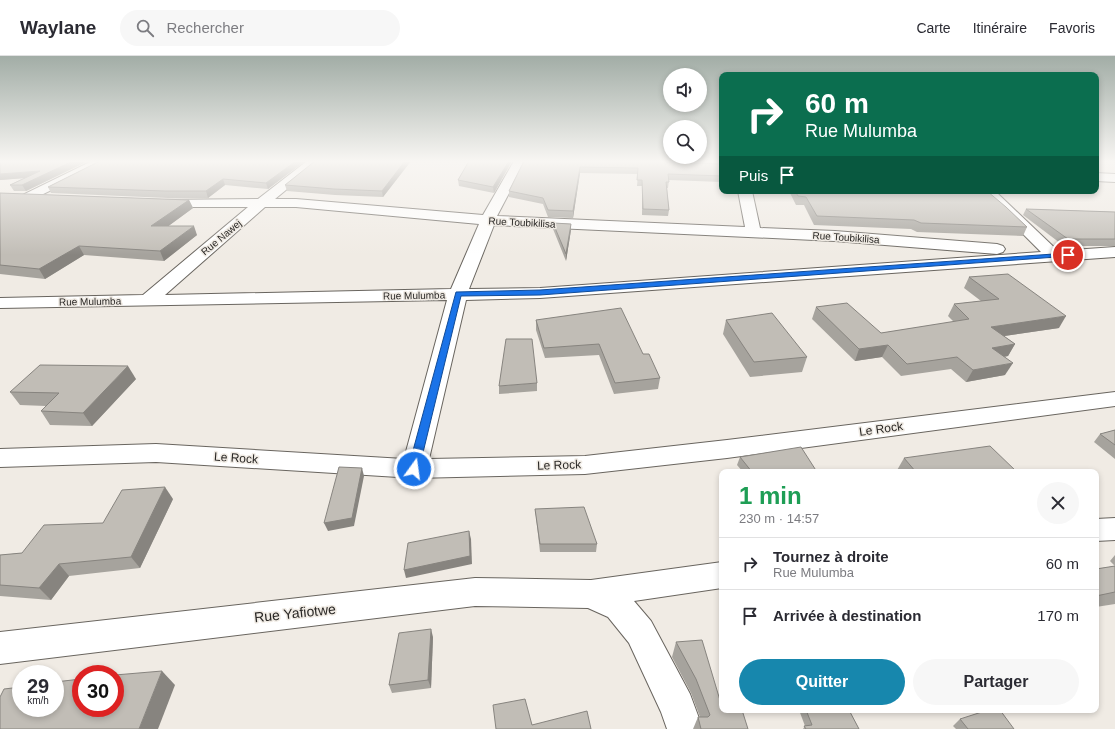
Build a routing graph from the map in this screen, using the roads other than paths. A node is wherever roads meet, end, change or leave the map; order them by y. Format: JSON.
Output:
{"nodes":[{"id":1,"x":37,"y":192,"type":"edge"},
{"id":2,"x":275,"y":192,"type":"edge"},
{"id":3,"x":503,"y":192,"type":"edge"},
{"id":4,"x":746,"y":194,"type":"edge"},
{"id":5,"x":990,"y":194,"type":"edge"},
{"id":6,"x":0,"y":196,"type":"edge"},
{"id":7,"x":26,"y":198,"type":"junction"},
{"id":8,"x":58,"y":199,"type":"edge"},
{"id":9,"x":145,"y":202,"type":"edge"},
{"id":10,"x":262,"y":203,"type":"junction"},
{"id":11,"x":0,"y":211,"type":"edge"},
{"id":12,"x":488,"y":220,"type":"junction"},
{"id":13,"x":753,"y":232,"type":"junction"},
{"id":14,"x":1115,"y":252,"type":"edge"},
{"id":15,"x":1051,"y":253,"type":"junction"},
{"id":16,"x":1068,"y":255,"type":"junction"},
{"id":17,"x":458,"y":294,"type":"junction"},
{"id":18,"x":148,"y":300,"type":"junction"},
{"id":19,"x":0,"y":303,"type":"edge"},
{"id":20,"x":1115,"y":400,"type":"edge"},
{"id":21,"x":0,"y":458,"type":"edge"},
{"id":22,"x":414,"y":469,"type":"junction"},
{"id":23,"x":1115,"y":529,"type":"edge"},
{"id":24,"x":1099,"y":530,"type":"edge"},
{"id":25,"x":719,"y":575,"type":"edge"},
{"id":26,"x":591,"y":594,"type":"junction"},
{"id":27,"x":0,"y":648,"type":"edge"},
{"id":28,"x":685,"y":729,"type":"edge"}],
"edges":[{"from":1,"to":7,"type":"street"},
{"from":2,"to":10,"type":"street","name":"Rue Nawej"},
{"from":3,"to":12,"type":"street"},
{"from":4,"to":13,"type":"street"},
{"from":5,"to":15,"type":"street"},
{"from":6,"to":7,"type":"street"},
{"from":7,"to":8,"type":"street"},
{"from":7,"to":11,"type":"street"},
{"from":9,"to":10,"type":"street","name":"Rue Toubikilisa"},
{"from":10,"to":12,"type":"street","name":"Rue Toubikilisa"},
{"from":10,"to":18,"type":"street","name":"Rue Nawej"},
{"from":12,"to":13,"type":"street","name":"Rue Toubikilisa"},
{"from":12,"to":17,"type":"street"},
{"from":13,"to":15,"type":"street","name":"Rue Toubikilisa"},
{"from":14,"to":16,"type":"street","name":"Rue Mulumba"},
{"from":15,"to":16,"type":"street","name":"Rue Toubikilisa"},
{"from":16,"to":17,"type":"street","name":"Rue Mulumba"},
{"from":17,"to":18,"type":"street","name":"Rue Mulumba"},
{"from":17,"to":22,"type":"street"},
{"from":18,"to":19,"type":"street","name":"Rue Mulumba"},
{"from":20,"to":22,"type":"street","name":"Le Rock"},
{"from":21,"to":22,"type":"street","name":"Le Rock"},
{"from":23,"to":24,"type":"street"},
{"from":25,"to":26,"type":"street"},
{"from":26,"to":27,"type":"street","name":"Rue Yafiotwe"},
{"from":26,"to":28,"type":"street"}]}
